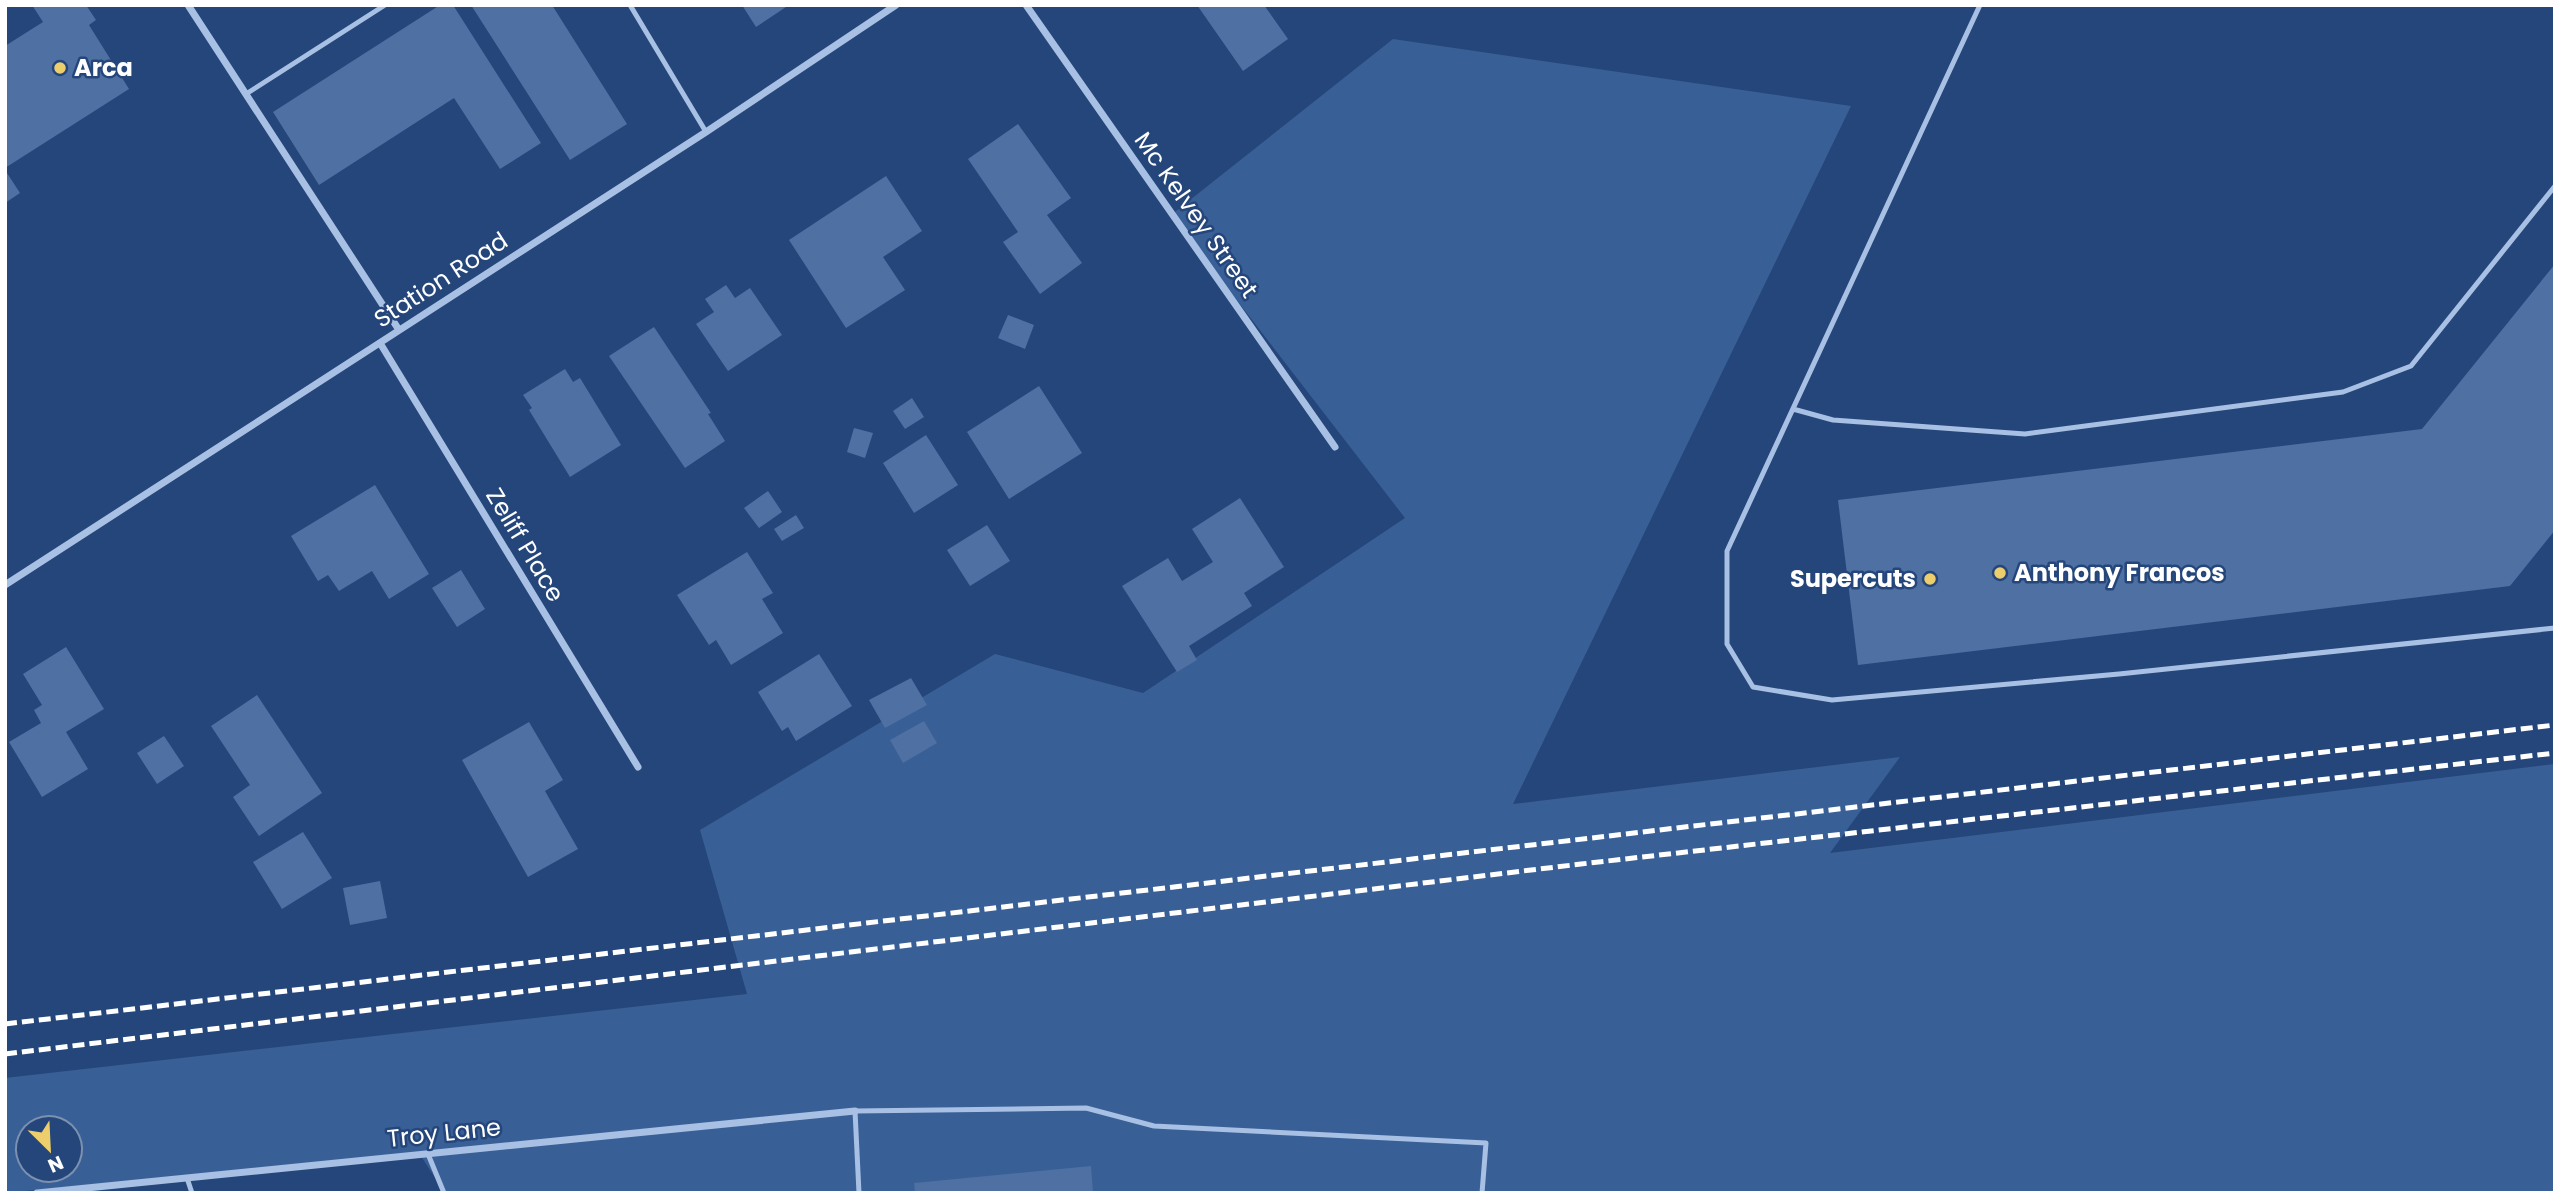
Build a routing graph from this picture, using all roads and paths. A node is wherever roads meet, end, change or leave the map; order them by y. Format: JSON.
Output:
{"nodes":[{"id":1,"x":188,"y":5,"type":"edge"},
{"id":2,"x":385,"y":5,"type":"edge"},
{"id":3,"x":630,"y":5,"type":"edge"},
{"id":4,"x":896,"y":5,"type":"edge"},
{"id":5,"x":1026,"y":5,"type":"edge"},
{"id":6,"x":1980,"y":5,"type":"edge"},
{"id":7,"x":246,"y":94,"type":"junction"},
{"id":8,"x":706,"y":132,"type":"junction"},
{"id":9,"x":2555,"y":186,"type":"edge"},
{"id":10,"x":399,"y":330,"type":"junction"},
{"id":11,"x":380,"y":343,"type":"junction"},
{"id":12,"x":1793,"y":409,"type":"junction"},
{"id":13,"x":1335,"y":447,"type":"dead end"},
{"id":14,"x":5,"y":585,"type":"edge"},
{"id":15,"x":2555,"y":628,"type":"edge"},
{"id":16,"x":638,"y":767,"type":"dead end"},
{"id":17,"x":855,"y":1111,"type":"junction"},
{"id":18,"x":428,"y":1154,"type":"junction"},
{"id":19,"x":187,"y":1178,"type":"junction"},
{"id":20,"x":37,"y":1193,"type":"edge"},
{"id":21,"x":192,"y":1193,"type":"edge"},
{"id":22,"x":444,"y":1193,"type":"edge"},
{"id":23,"x":859,"y":1193,"type":"edge"},
{"id":24,"x":1482,"y":1193,"type":"edge"}],
"edges":[{"from":1,"to":7,"type":"street"},
{"from":2,"to":7,"type":"lane"},
{"from":3,"to":8,"type":"lane"},
{"from":4,"to":8,"type":"street","name":"Station Road"},
{"from":5,"to":13,"type":"street","name":"Mc Kelvey Street"},
{"from":6,"to":12,"type":"lane"},
{"from":7,"to":10,"type":"street"},
{"from":8,"to":10,"type":"street","name":"Station Road"},
{"from":9,"to":12,"type":"lane"},
{"from":10,"to":11,"type":"street","name":"Station Road"},
{"from":11,"to":14,"type":"street","name":"Station Road"},
{"from":11,"to":16,"type":"street","name":"Zeliff Place"},
{"from":12,"to":15,"type":"lane"},
{"from":17,"to":18,"type":"street","name":"Troy Lane"},
{"from":17,"to":23,"type":"lane"},
{"from":17,"to":24,"type":"lane"},
{"from":18,"to":19,"type":"street","name":"Troy Lane"},
{"from":18,"to":22,"type":"lane"},
{"from":19,"to":20,"type":"street","name":"Troy Lane"},
{"from":19,"to":21,"type":"lane"}]}
